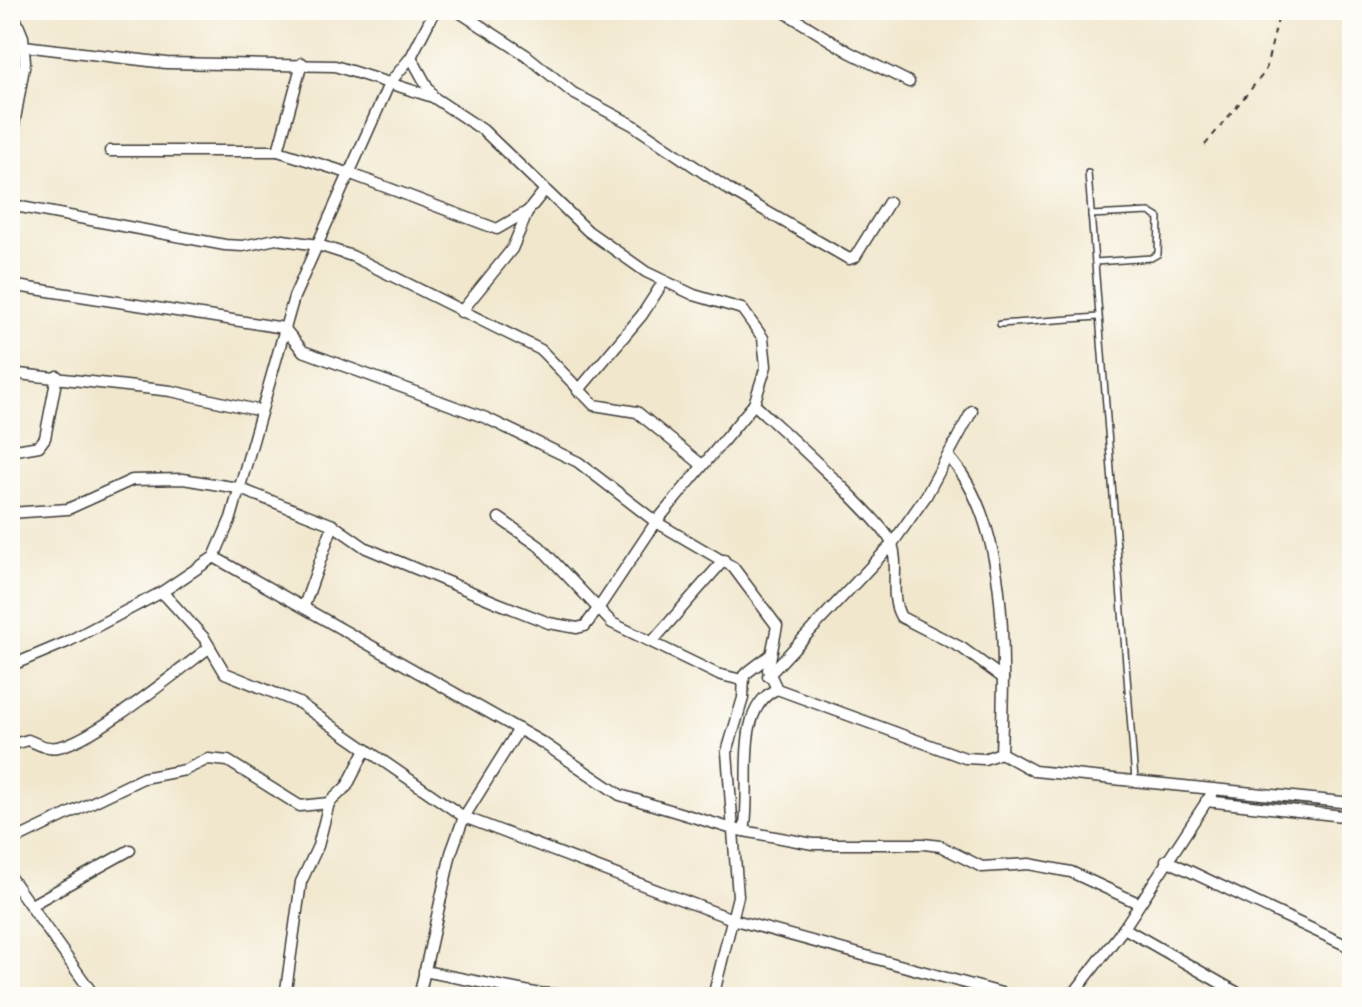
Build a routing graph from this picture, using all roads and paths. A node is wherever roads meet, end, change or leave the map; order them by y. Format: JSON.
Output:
{"nodes":[{"id":1,"x":12,"y":10,"type":"edge"},
{"id":2,"x":435,"y":10,"type":"edge"},
{"id":3,"x":456,"y":10,"type":"edge"},
{"id":4,"x":781,"y":10,"type":"edge"},
{"id":5,"x":1287,"y":10,"type":"edge"},
{"id":6,"x":10,"y":34,"type":"edge"},
{"id":7,"x":23,"y":42,"type":"junction"},
{"id":8,"x":411,"y":57,"type":"junction"},
{"id":9,"x":302,"y":63,"type":"junction"},
{"id":10,"x":909,"y":82,"type":"dead end"},
{"id":11,"x":389,"y":84,"type":"junction"},
{"id":12,"x":433,"y":97,"type":"junction"},
{"id":13,"x":1205,"y":145,"type":"dead end"},
{"id":14,"x":10,"y":148,"type":"edge"},
{"id":15,"x":110,"y":151,"type":"dead end"},
{"id":16,"x":278,"y":151,"type":"junction"},
{"id":17,"x":1088,"y":173,"type":"dead end"},
{"id":18,"x":351,"y":174,"type":"junction"},
{"id":19,"x":544,"y":191,"type":"junction"},
{"id":20,"x":889,"y":202,"type":"dead end"},
{"id":21,"x":10,"y":205,"type":"edge"},
{"id":22,"x":528,"y":211,"type":"junction"},
{"id":23,"x":1091,"y":215,"type":"junction"},
{"id":24,"x":318,"y":245,"type":"junction"},
{"id":25,"x":1095,"y":262,"type":"junction"},
{"id":26,"x":664,"y":281,"type":"junction"},
{"id":27,"x":10,"y":285,"type":"edge"},
{"id":28,"x":461,"y":312,"type":"junction"},
{"id":29,"x":1098,"y":317,"type":"junction"},
{"id":30,"x":1000,"y":324,"type":"dead end"},
{"id":31,"x":284,"y":328,"type":"junction"},
{"id":32,"x":10,"y":373,"type":"edge"},
{"id":33,"x":57,"y":376,"type":"junction"},
{"id":34,"x":578,"y":391,"type":"junction"},
{"id":35,"x":754,"y":404,"type":"junction"},
{"id":36,"x":261,"y":411,"type":"junction"},
{"id":37,"x":972,"y":411,"type":"dead end"},
{"id":38,"x":10,"y":451,"type":"edge"},
{"id":39,"x":948,"y":456,"type":"junction"},
{"id":40,"x":702,"y":465,"type":"junction"},
{"id":41,"x":238,"y":488,"type":"junction"},
{"id":42,"x":10,"y":513,"type":"edge"},
{"id":43,"x":499,"y":518,"type":"dead end"},
{"id":44,"x":656,"y":522,"type":"junction"},
{"id":45,"x":333,"y":525,"type":"junction"},
{"id":46,"x":892,"y":544,"type":"junction"},
{"id":47,"x":214,"y":557,"type":"junction"},
{"id":48,"x":724,"y":560,"type":"junction"},
{"id":49,"x":162,"y":592,"type":"junction"},
{"id":50,"x":304,"y":606,"type":"junction"},
{"id":51,"x":598,"y":609,"type":"junction"},
{"id":52,"x":652,"y":642,"type":"junction"},
{"id":53,"x":210,"y":647,"type":"junction"},
{"id":54,"x":769,"y":656,"type":"junction"},
{"id":55,"x":10,"y":666,"type":"edge"},
{"id":56,"x":768,"y":676,"type":"junction"},
{"id":57,"x":1003,"y":678,"type":"junction"},
{"id":58,"x":742,"y":680,"type":"junction"},
{"id":59,"x":777,"y":689,"type":"junction"},
{"id":60,"x":519,"y":729,"type":"junction"},
{"id":61,"x":10,"y":745,"type":"edge"},
{"id":62,"x":366,"y":749,"type":"junction"},
{"id":63,"x":1001,"y":753,"type":"junction"},
{"id":64,"x":1135,"y":781,"type":"junction"},
{"id":65,"x":1214,"y":790,"type":"junction"},
{"id":66,"x":1206,"y":801,"type":"junction"},
{"id":67,"x":329,"y":803,"type":"junction"},
{"id":68,"x":1352,"y":803,"type":"edge"},
{"id":69,"x":464,"y":817,"type":"junction"},
{"id":70,"x":1352,"y":817,"type":"edge"},
{"id":71,"x":738,"y":830,"type":"junction"},
{"id":72,"x":10,"y":842,"type":"edge"},
{"id":73,"x":130,"y":850,"type":"dead end"},
{"id":74,"x":1166,"y":860,"type":"junction"},
{"id":75,"x":10,"y":877,"type":"edge"},
{"id":76,"x":1138,"y":903,"type":"junction"},
{"id":77,"x":31,"y":905,"type":"junction"},
{"id":78,"x":735,"y":920,"type":"junction"},
{"id":79,"x":1124,"y":928,"type":"junction"},
{"id":80,"x":1352,"y":948,"type":"edge"},
{"id":81,"x":424,"y":971,"type":"junction"},
{"id":82,"x":85,"y":982,"type":"junction"},
{"id":83,"x":10,"y":988,"type":"edge"},
{"id":84,"x":1352,"y":988,"type":"edge"},
{"id":85,"x":32,"y":997,"type":"edge"},
{"id":86,"x":83,"y":997,"type":"edge"},
{"id":87,"x":95,"y":997,"type":"edge"},
{"id":88,"x":197,"y":997,"type":"edge"},
{"id":89,"x":252,"y":997,"type":"edge"},
{"id":90,"x":285,"y":997,"type":"edge"},
{"id":91,"x":419,"y":997,"type":"edge"},
{"id":92,"x":602,"y":997,"type":"edge"},
{"id":93,"x":713,"y":997,"type":"edge"},
{"id":94,"x":1016,"y":997,"type":"edge"},
{"id":95,"x":1071,"y":997,"type":"edge"},
{"id":96,"x":1245,"y":997,"type":"edge"},
{"id":97,"x":1345,"y":997,"type":"edge"}],
"edges":[{"from":1,"to":7,"type":"street"},
{"from":2,"to":8,"type":"street"},
{"from":3,"to":20,"type":"street"},
{"from":4,"to":10,"type":"street"},
{"from":5,"to":13,"type":"path"},
{"from":6,"to":7,"type":"street"},
{"from":7,"to":9,"type":"street"},
{"from":7,"to":14,"type":"street"},
{"from":8,"to":11,"type":"street"},
{"from":8,"to":12,"type":"street"},
{"from":9,"to":11,"type":"street"},
{"from":9,"to":16,"type":"street"},
{"from":11,"to":12,"type":"street"},
{"from":11,"to":18,"type":"street"},
{"from":12,"to":19,"type":"street"},
{"from":15,"to":16,"type":"street"},
{"from":16,"to":18,"type":"street"},
{"from":17,"to":23,"type":"lane"},
{"from":18,"to":22,"type":"street"},
{"from":18,"to":24,"type":"street"},
{"from":19,"to":22,"type":"street"},
{"from":19,"to":26,"type":"street"},
{"from":21,"to":24,"type":"street"},
{"from":22,"to":28,"type":"street"},
{"from":23,"to":25,"type":"lane"},
{"from":23,"to":25,"type":"lane"},
{"from":24,"to":28,"type":"street"},
{"from":24,"to":31,"type":"street"},
{"from":25,"to":29,"type":"lane"},
{"from":26,"to":34,"type":"street"},
{"from":26,"to":35,"type":"street"},
{"from":27,"to":31,"type":"street"},
{"from":28,"to":34,"type":"street"},
{"from":29,"to":30,"type":"lane"},
{"from":29,"to":64,"type":"lane"},
{"from":31,"to":36,"type":"street"},
{"from":31,"to":44,"type":"street"},
{"from":32,"to":33,"type":"street"},
{"from":33,"to":36,"type":"street"},
{"from":33,"to":38,"type":"street"},
{"from":34,"to":40,"type":"street"},
{"from":35,"to":40,"type":"street"},
{"from":35,"to":46,"type":"street"},
{"from":36,"to":41,"type":"street"},
{"from":37,"to":39,"type":"street"},
{"from":39,"to":46,"type":"street"},
{"from":39,"to":57,"type":"street"},
{"from":40,"to":44,"type":"street"},
{"from":41,"to":42,"type":"street"},
{"from":41,"to":45,"type":"street"},
{"from":41,"to":47,"type":"street"},
{"from":43,"to":51,"type":"street"},
{"from":44,"to":48,"type":"street"},
{"from":44,"to":51,"type":"street"},
{"from":45,"to":50,"type":"street"},
{"from":45,"to":51,"type":"street"},
{"from":46,"to":56,"type":"street"},
{"from":46,"to":57,"type":"street"},
{"from":47,"to":49,"type":"street"},
{"from":47,"to":50,"type":"street"},
{"from":48,"to":52,"type":"street"},
{"from":48,"to":54,"type":"street"},
{"from":49,"to":53,"type":"street"},
{"from":49,"to":55,"type":"street"},
{"from":50,"to":60,"type":"street"},
{"from":51,"to":52,"type":"street"},
{"from":52,"to":58,"type":"street"},
{"from":53,"to":61,"type":"street"},
{"from":53,"to":62,"type":"street"},
{"from":54,"to":56,"type":"street"},
{"from":54,"to":58,"type":"street"},
{"from":56,"to":59,"type":"street"},
{"from":57,"to":63,"type":"street"},
{"from":58,"to":71,"type":"street"},
{"from":59,"to":63,"type":"street"},
{"from":59,"to":71,"type":"street"},
{"from":60,"to":69,"type":"street"},
{"from":60,"to":71,"type":"street"},
{"from":62,"to":67,"type":"street"},
{"from":62,"to":69,"type":"street"},
{"from":63,"to":64,"type":"street"},
{"from":64,"to":65,"type":"street"},
{"from":65,"to":66,"type":"street"},
{"from":65,"to":68,"type":"street"},
{"from":66,"to":70,"type":"street"},
{"from":66,"to":74,"type":"street"},
{"from":67,"to":72,"type":"street"},
{"from":67,"to":90,"type":"street"},
{"from":69,"to":78,"type":"street"},
{"from":69,"to":81,"type":"street"},
{"from":71,"to":76,"type":"street"},
{"from":71,"to":78,"type":"street"},
{"from":73,"to":77,"type":"street"},
{"from":74,"to":76,"type":"street"},
{"from":74,"to":80,"type":"street"},
{"from":75,"to":77,"type":"street"},
{"from":76,"to":79,"type":"street"},
{"from":77,"to":82,"type":"street"},
{"from":78,"to":93,"type":"street"},
{"from":78,"to":94,"type":"street"},
{"from":79,"to":95,"type":"street"},
{"from":79,"to":96,"type":"street"},
{"from":81,"to":91,"type":"street"},
{"from":81,"to":92,"type":"street"},
{"from":82,"to":86,"type":"street"},
{"from":82,"to":87,"type":"street"},
{"from":83,"to":85,"type":"path"},
{"from":84,"to":97,"type":"street"},
{"from":88,"to":89,"type":"street"}]}
